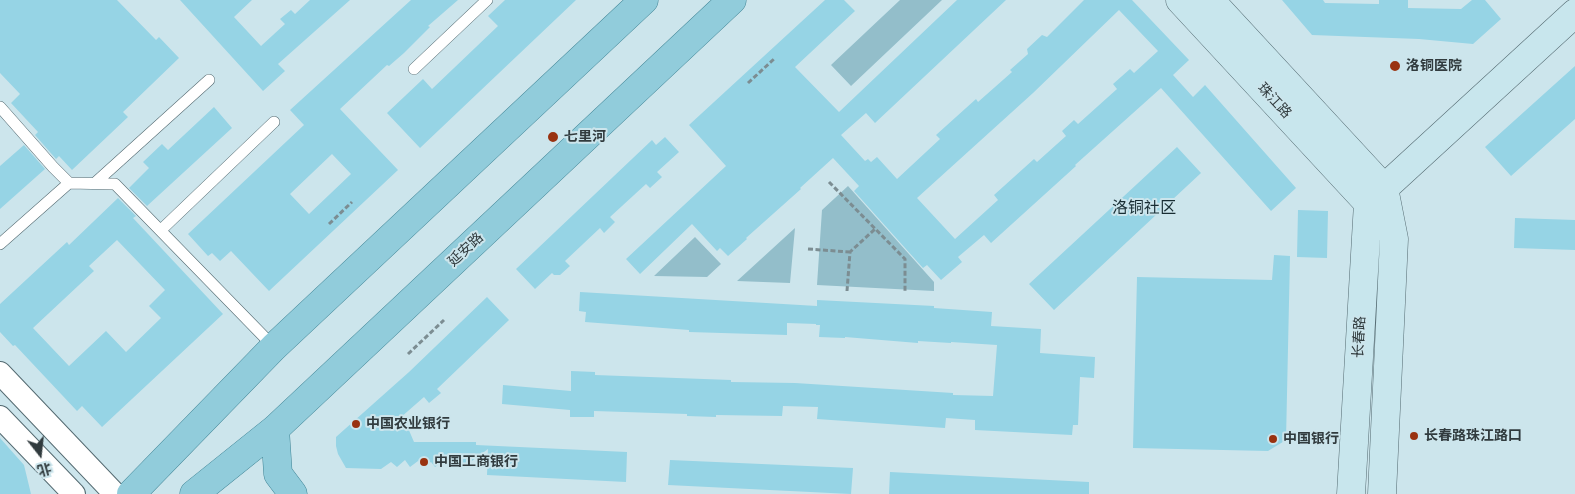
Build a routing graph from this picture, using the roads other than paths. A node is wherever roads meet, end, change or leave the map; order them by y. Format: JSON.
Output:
{"nodes":[{"id":1,"x":487,"y":0,"type":"edge"},
{"id":2,"x":644,"y":0,"type":"edge"},
{"id":3,"x":732,"y":0,"type":"edge"},
{"id":4,"x":1180,"y":0,"type":"edge"},
{"id":5,"x":1210,"y":0,"type":"edge"},
{"id":6,"x":1575,"y":14,"type":"edge"},
{"id":7,"x":414,"y":69,"type":"dead end"},
{"id":8,"x":209,"y":80,"type":"dead end"},
{"id":9,"x":0,"y":107,"type":"edge"},
{"id":10,"x":274,"y":122,"type":"dead end"},
{"id":11,"x":95,"y":182,"type":"junction"},
{"id":12,"x":69,"y":183,"type":"junction"},
{"id":13,"x":1376,"y":195,"type":"junction"},
{"id":14,"x":161,"y":230,"type":"junction"},
{"id":15,"x":0,"y":244,"type":"edge"},
{"id":16,"x":274,"y":346,"type":"junction"},
{"id":17,"x":0,"y":373,"type":"edge"},
{"id":18,"x":0,"y":418,"type":"edge"},
{"id":19,"x":275,"y":429,"type":"junction"},
{"id":20,"x":74,"y":494,"type":"edge"},
{"id":21,"x":115,"y":494,"type":"edge"},
{"id":22,"x":131,"y":494,"type":"edge"},
{"id":23,"x":194,"y":494,"type":"edge"},
{"id":24,"x":293,"y":494,"type":"edge"},
{"id":25,"x":1351,"y":494,"type":"edge"},
{"id":26,"x":1382,"y":494,"type":"edge"}],
"edges":[{"from":1,"to":7,"type":"lane"},
{"from":2,"to":16,"type":"main road"},
{"from":3,"to":19,"type":"main road","name":"延安路"},
{"from":4,"to":13,"type":"main road","name":"珠江路"},
{"from":5,"to":13,"type":"main road","name":"珠江路"},
{"from":6,"to":13,"type":"main road"},
{"from":8,"to":11,"type":"lane"},
{"from":9,"to":12,"type":"lane"},
{"from":10,"to":14,"type":"lane"},
{"from":11,"to":12,"type":"lane"},
{"from":11,"to":14,"type":"lane"},
{"from":12,"to":15,"type":"lane"},
{"from":13,"to":25,"type":"main road","name":"长春路"},
{"from":13,"to":26,"type":"main road"},
{"from":14,"to":16,"type":"lane"},
{"from":16,"to":22,"type":"main road"},
{"from":17,"to":21,"type":"street"},
{"from":18,"to":20,"type":"street"},
{"from":19,"to":23,"type":"main road","name":"延安路"},
{"from":19,"to":24,"type":"main road"}]}
